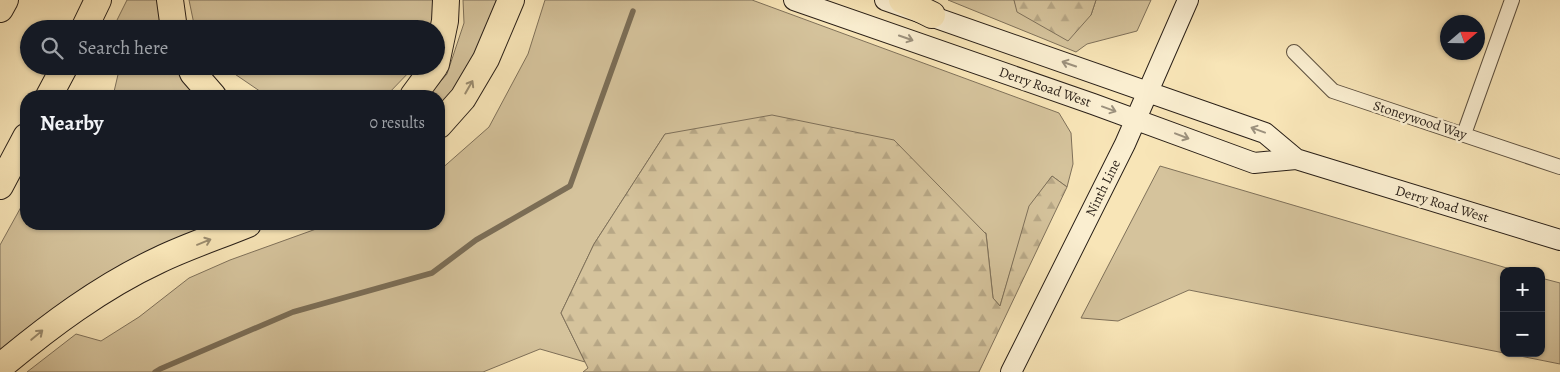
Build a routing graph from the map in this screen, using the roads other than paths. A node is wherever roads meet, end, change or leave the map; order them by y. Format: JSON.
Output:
{"nodes":[{"id":1,"x":5,"y":0,"type":"edge"},
{"id":2,"x":98,"y":0,"type":"edge"},
{"id":3,"x":170,"y":0,"type":"edge"},
{"id":4,"x":446,"y":0,"type":"edge"},
{"id":5,"x":511,"y":0,"type":"edge"},
{"id":6,"x":794,"y":0,"type":"edge"},
{"id":7,"x":885,"y":0,"type":"edge"},
{"id":8,"x":902,"y":0,"type":"edge"},
{"id":9,"x":1188,"y":0,"type":"edge"},
{"id":10,"x":1512,"y":0,"type":"edge"},
{"id":11,"x":0,"y":9,"type":"edge"},
{"id":12,"x":932,"y":16,"type":"junction"},
{"id":13,"x":88,"y":20,"type":"edge"},
{"id":14,"x":173,"y":20,"type":"edge"},
{"id":15,"x":445,"y":20,"type":"edge"},
{"id":16,"x":1294,"y":52,"type":"dead end"},
{"id":17,"x":60,"y":75,"type":"edge"},
{"id":18,"x":194,"y":75,"type":"edge"},
{"id":19,"x":429,"y":75,"type":"edge"},
{"id":20,"x":52,"y":90,"type":"edge"},
{"id":21,"x":208,"y":90,"type":"edge"},
{"id":22,"x":417,"y":90,"type":"edge"},
{"id":23,"x":1148,"y":93,"type":"junction"},
{"id":24,"x":445,"y":118,"type":"edge"},
{"id":25,"x":1136,"y":119,"type":"junction"},
{"id":26,"x":1464,"y":134,"type":"junction"},
{"id":27,"x":20,"y":148,"type":"edge"},
{"id":28,"x":1296,"y":159,"type":"junction"},
{"id":29,"x":1560,"y":167,"type":"edge"},
{"id":30,"x":0,"y":186,"type":"edge"},
{"id":31,"x":233,"y":230,"type":"edge"},
{"id":32,"x":1560,"y":240,"type":"edge"},
{"id":33,"x":0,"y":367,"type":"edge"},
{"id":34,"x":1011,"y":372,"type":"edge"}],
"edges":[{"from":1,"to":11,"type":"highway"},
{"from":2,"to":13,"type":"highway"},
{"from":3,"to":14,"type":"highway"},
{"from":4,"to":15,"type":"highway"},
{"from":24,"to":5,"type":"highway","one_way":true},
{"from":6,"to":25,"type":"main road","name":"Derry Road West","one_way":true},
{"from":7,"to":12,"type":"main road","name":"Derry Road West"},
{"from":8,"to":12,"type":"highway"},
{"from":9,"to":23,"type":"main road","name":"Ninth Line"},
{"from":10,"to":26,"type":"street"},
{"from":23,"to":12,"type":"main road","name":"Derry Road West","one_way":true},
{"from":16,"to":26,"type":"street","name":"Stoneywood Way"},
{"from":17,"to":20,"type":"highway"},
{"from":18,"to":21,"type":"highway"},
{"from":19,"to":22,"type":"highway"},
{"from":23,"to":25,"type":"main road","name":"Ninth Line"},
{"from":28,"to":23,"type":"main road","name":"Derry Road West","one_way":true},
{"from":25,"to":28,"type":"main road","name":"Derry Road West","one_way":true},
{"from":25,"to":34,"type":"main road","name":"Ninth Line"},
{"from":26,"to":29,"type":"street","name":"Stoneywood Way"},
{"from":27,"to":30,"type":"highway"},
{"from":28,"to":32,"type":"main road","name":"Derry Road West"},
{"from":33,"to":31,"type":"highway","one_way":true}]}
